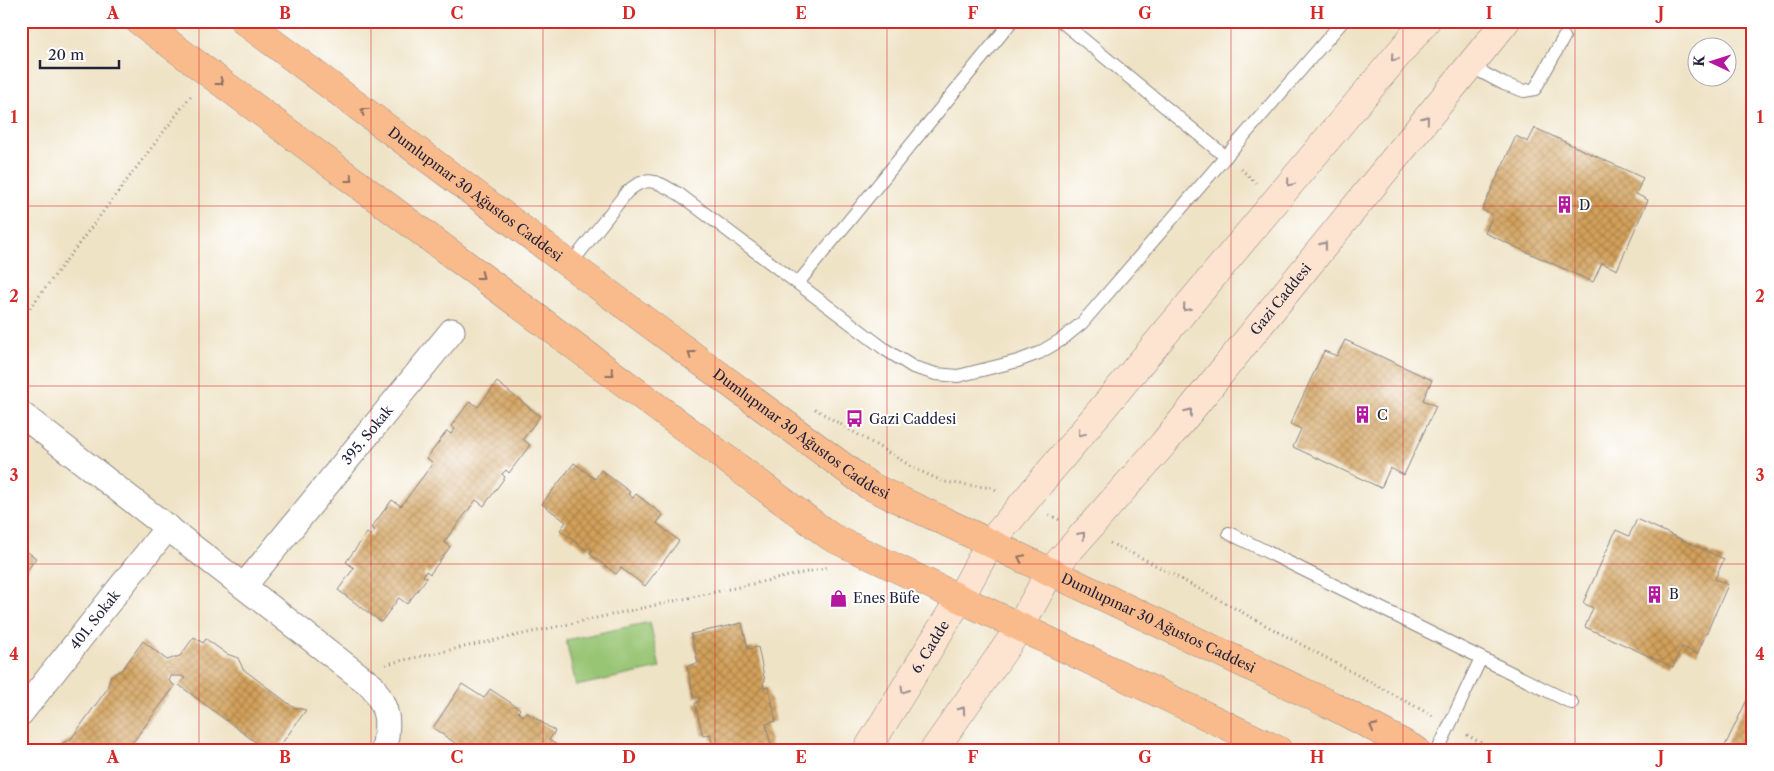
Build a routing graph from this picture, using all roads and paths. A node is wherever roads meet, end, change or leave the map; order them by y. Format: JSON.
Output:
{"nodes":[{"id":1,"x":139,"y":21,"type":"edge"},
{"id":2,"x":244,"y":21,"type":"edge"},
{"id":3,"x":1012,"y":21,"type":"edge"},
{"id":4,"x":1061,"y":21,"type":"edge"},
{"id":5,"x":1343,"y":21,"type":"edge"},
{"id":6,"x":1426,"y":21,"type":"edge"},
{"id":7,"x":1506,"y":21,"type":"edge"},
{"id":8,"x":1564,"y":37,"type":"dead end"},
{"id":9,"x":1470,"y":66,"type":"junction"},
{"id":10,"x":208,"y":73,"type":"junction"},
{"id":11,"x":1226,"y":157,"type":"junction"},
{"id":12,"x":1276,"y":200,"type":"junction"},
{"id":13,"x":570,"y":265,"type":"junction"},
{"id":14,"x":798,"y":283,"type":"junction"},
{"id":15,"x":21,"y":320,"type":"edge"},
{"id":16,"x":452,"y":331,"type":"dead end"},
{"id":17,"x":817,"y":411,"type":"dead end"},
{"id":18,"x":21,"y":414,"type":"edge"},
{"id":19,"x":1023,"y":502,"type":"junction"},
{"id":20,"x":168,"y":527,"type":"junction"},
{"id":21,"x":1085,"y":532,"type":"junction"},
{"id":22,"x":1229,"y":533,"type":"dead end"},
{"id":23,"x":990,"y":543,"type":"junction"},
{"id":24,"x":832,"y":567,"type":"dead end"},
{"id":25,"x":1050,"y":572,"type":"junction"},
{"id":26,"x":244,"y":586,"type":"junction"},
{"id":27,"x":960,"y":598,"type":"junction"},
{"id":28,"x":1020,"y":627,"type":"junction"},
{"id":29,"x":1481,"y":658,"type":"junction"},
{"id":30,"x":353,"y":671,"type":"junction"},
{"id":31,"x":1572,"y":703,"type":"dead end"},
{"id":32,"x":21,"y":714,"type":"edge"},
{"id":33,"x":1450,"y":725,"type":"junction"},
{"id":34,"x":384,"y":750,"type":"edge"},
{"id":35,"x":868,"y":750,"type":"edge"},
{"id":36,"x":934,"y":750,"type":"edge"},
{"id":37,"x":1278,"y":750,"type":"edge"},
{"id":38,"x":1416,"y":750,"type":"edge"},
{"id":39,"x":1438,"y":750,"type":"edge"},
{"id":40,"x":1494,"y":750,"type":"edge"}],
"edges":[{"from":1,"to":10,"type":"main road"},
{"from":13,"to":2,"type":"main road","name":"Dumlupınar 30 Ağustos Caddesi","one_way":true},
{"from":3,"to":14,"type":"lane"},
{"from":4,"to":11,"type":"lane"},
{"from":5,"to":11,"type":"lane"},
{"from":6,"to":12,"type":"main road","one_way":true},
{"from":7,"to":9,"type":"main road","name":"Gazi Caddesi"},
{"from":8,"to":9,"type":"lane"},
{"from":21,"to":9,"type":"main road","name":"Gazi Caddesi","one_way":true},
{"from":10,"to":15,"type":"path"},
{"from":10,"to":27,"type":"main road","one_way":true},
{"from":11,"to":12,"type":"path"},
{"from":11,"to":14,"type":"lane"},
{"from":12,"to":19,"type":"main road","one_way":true},
{"from":13,"to":14,"type":"lane"},
{"from":23,"to":13,"type":"main road","name":"Dumlupınar 30 Ağustos Caddesi","one_way":true},
{"from":16,"to":26,"type":"street","name":"395. Sokak"},
{"from":17,"to":19,"type":"path"},
{"from":18,"to":20,"type":"street"},
{"from":19,"to":21,"type":"path"},
{"from":19,"to":23,"type":"main road"},
{"from":20,"to":26,"type":"street"},
{"from":20,"to":32,"type":"street","name":"401. Sokak"},
{"from":25,"to":21,"type":"main road","name":"Gazi Caddesi","one_way":true},
{"from":21,"to":33,"type":"path"},
{"from":22,"to":29,"type":"lane"},
{"from":25,"to":23,"type":"main road","name":"Dumlupınar 30 Ağustos Caddesi","one_way":true},
{"from":23,"to":27,"type":"main road","name":"6. Cadde"},
{"from":24,"to":30,"type":"path"},
{"from":25,"to":28,"type":"main road"},
{"from":38,"to":25,"type":"main road","name":"Dumlupınar 30 Ağustos Caddesi","one_way":true},
{"from":26,"to":30,"type":"street"},
{"from":27,"to":28,"type":"main road"},
{"from":27,"to":35,"type":"main road","name":"6. Cadde","one_way":true},
{"from":36,"to":28,"type":"main road","one_way":true},
{"from":28,"to":37,"type":"main road"},
{"from":29,"to":31,"type":"lane"},
{"from":29,"to":33,"type":"lane"},
{"from":30,"to":34,"type":"street"},
{"from":33,"to":39,"type":"lane"},
{"from":33,"to":40,"type":"path"}]}
